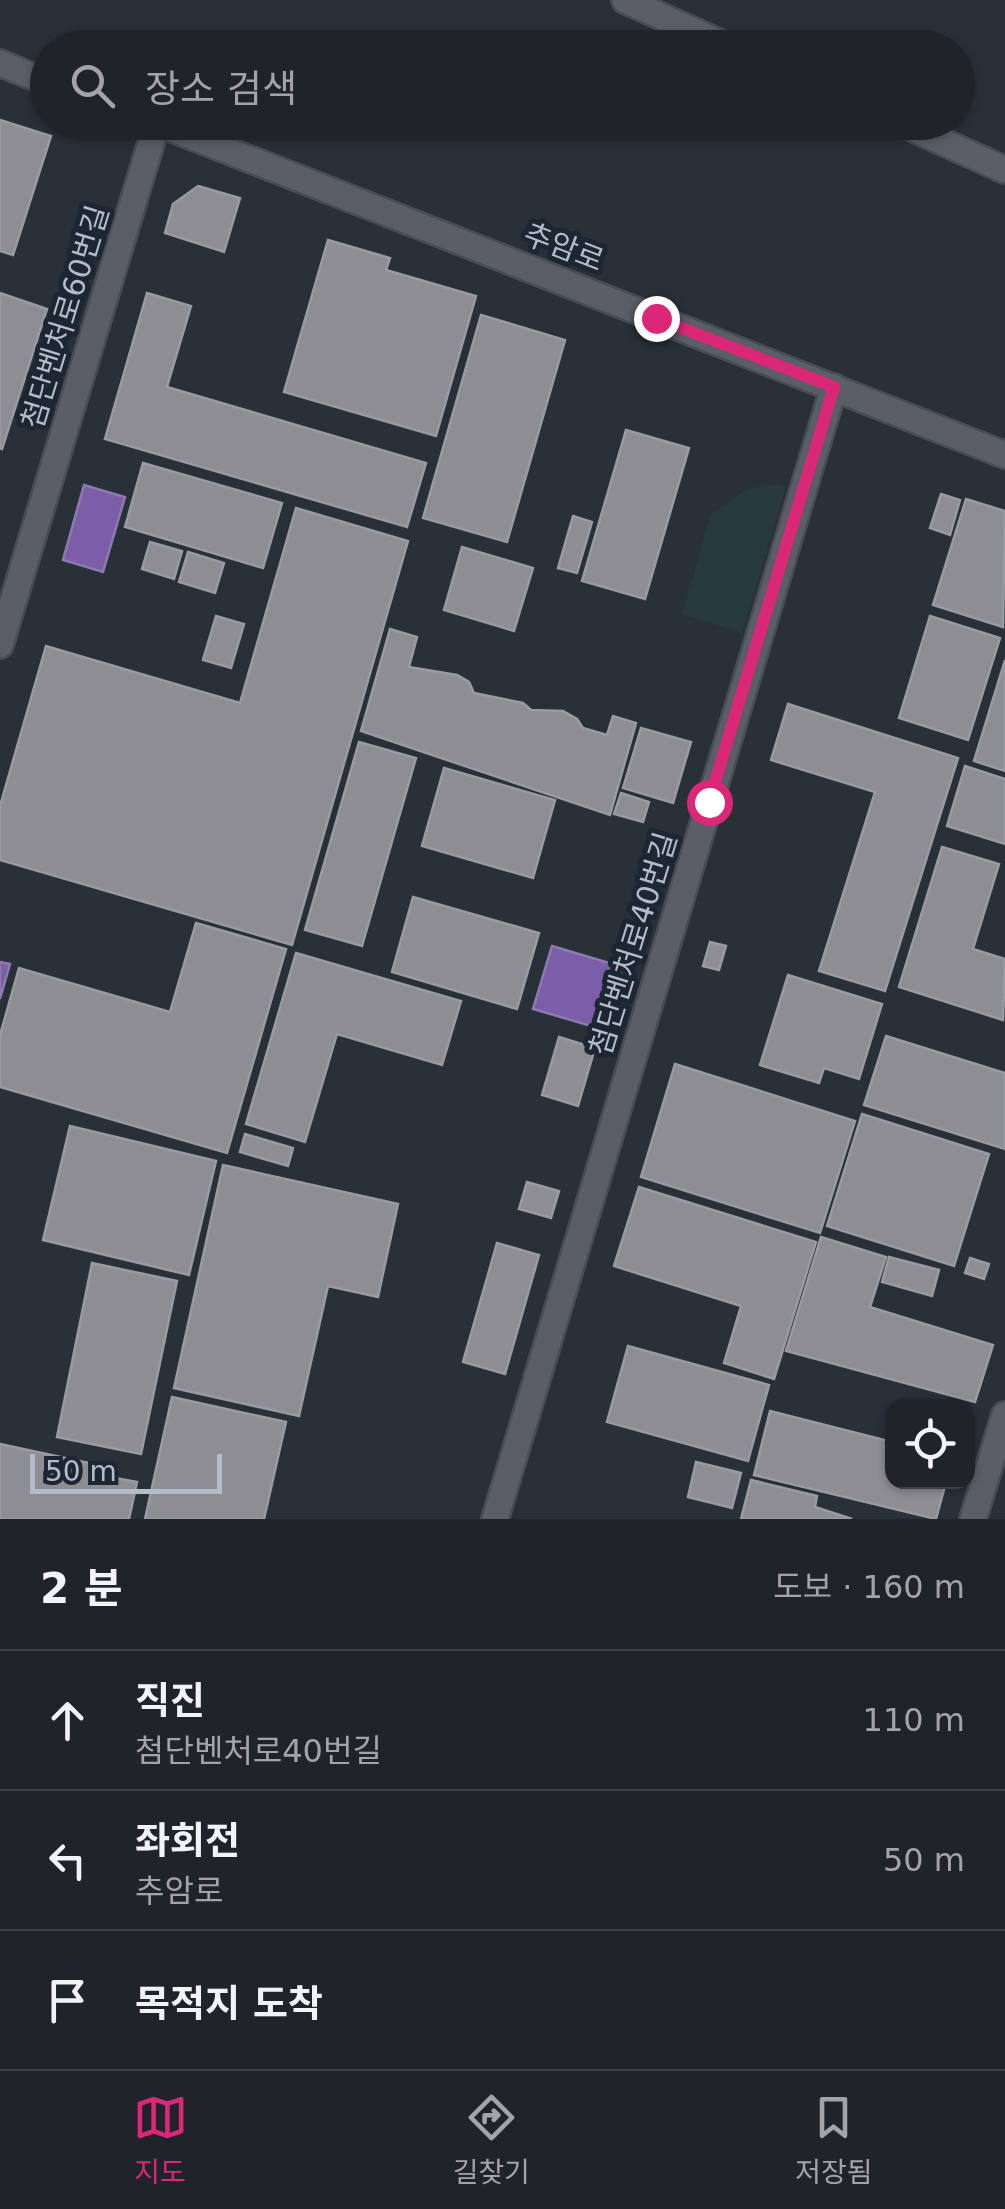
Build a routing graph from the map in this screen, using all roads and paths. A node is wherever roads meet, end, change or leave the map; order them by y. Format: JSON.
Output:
{"nodes":[{"id":1,"x":625,"y":0,"type":"edge"},
{"id":2,"x":691,"y":30,"type":"edge"},
{"id":3,"x":0,"y":64,"type":"edge"},
{"id":4,"x":30,"y":76,"type":"edge"},
{"id":5,"x":151,"y":140,"type":"edge"},
{"id":6,"x":200,"y":140,"type":"edge"},
{"id":7,"x":939,"y":140,"type":"edge"},
{"id":8,"x":1005,"y":170,"type":"edge"},
{"id":9,"x":834,"y":387,"type":"junction"},
{"id":10,"x":1005,"y":455,"type":"edge"},
{"id":11,"x":0,"y":645,"type":"edge"},
{"id":12,"x":1005,"y":1415,"type":"edge"},
{"id":13,"x":495,"y":1519,"type":"edge"},
{"id":14,"x":973,"y":1519,"type":"edge"}],
"edges":[{"from":1,"to":2,"type":"street"},
{"from":3,"to":4,"type":"street"},
{"from":5,"to":11,"type":"street","name":"첨단벤처로60번길"},
{"from":6,"to":9,"type":"street","name":"추암로"},
{"from":7,"to":8,"type":"street"},
{"from":9,"to":10,"type":"street","name":"추암로"},
{"from":9,"to":13,"type":"street","name":"첨단벤처로40번길"},
{"from":12,"to":14,"type":"street"}]}
